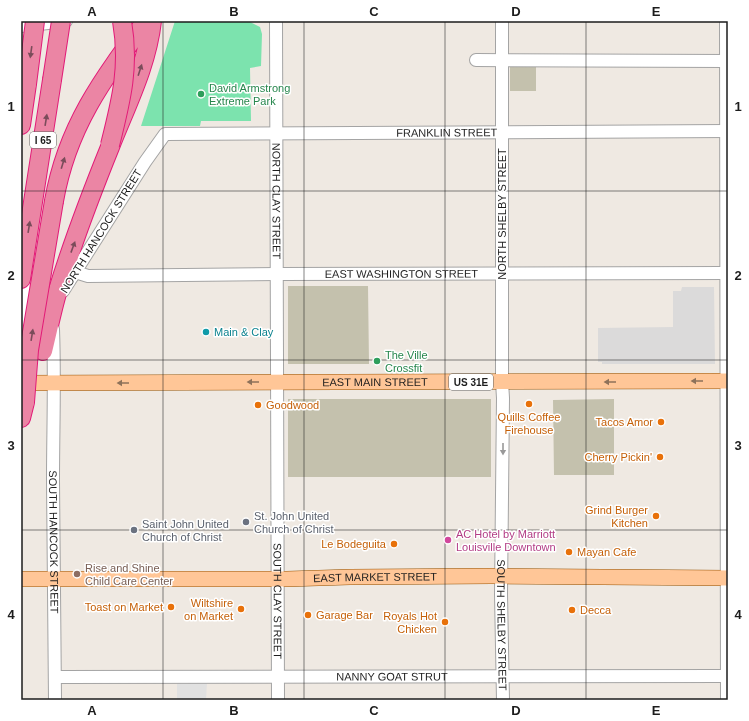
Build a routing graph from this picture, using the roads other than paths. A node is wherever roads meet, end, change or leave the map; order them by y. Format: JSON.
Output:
{"nodes":[{"id":1,"x":35,"y":21,"type":"edge"},
{"id":2,"x":61,"y":21,"type":"edge"},
{"id":3,"x":66,"y":21,"type":"edge"},
{"id":4,"x":122,"y":21,"type":"edge"},
{"id":5,"x":146,"y":21,"type":"edge"},
{"id":6,"x":152,"y":21,"type":"edge"},
{"id":7,"x":276,"y":21,"type":"edge"},
{"id":8,"x":502,"y":21,"type":"edge"},
{"id":9,"x":726,"y":21,"type":"edge"},
{"id":10,"x":21,"y":26,"type":"edge"},
{"id":11,"x":476,"y":60,"type":"dead end"},
{"id":12,"x":502,"y":61,"type":"junction"},
{"id":13,"x":727,"y":61,"type":"edge"},
{"id":14,"x":21,"y":125,"type":"edge"},
{"id":15,"x":727,"y":130,"type":"edge"},
{"id":16,"x":502,"y":132,"type":"junction"},
{"id":17,"x":165,"y":134,"type":"joint"},
{"id":18,"x":276,"y":134,"type":"junction"},
{"id":19,"x":110,"y":145,"type":"junction"},
{"id":20,"x":76,"y":272,"type":"junction"},
{"id":21,"x":727,"y":273,"type":"edge"},
{"id":22,"x":278,"y":274,"type":"junction"},
{"id":23,"x":502,"y":274,"type":"junction"},
{"id":24,"x":21,"y":279,"type":"edge"},
{"id":25,"x":728,"y":381,"type":"edge"},
{"id":26,"x":277,"y":382,"type":"junction"},
{"id":27,"x":502,"y":382,"type":"junction"},
{"id":28,"x":21,"y":383,"type":"edge"},
{"id":29,"x":55,"y":383,"type":"junction"},
{"id":30,"x":23,"y":410,"type":"edge"},
{"id":31,"x":502,"y":576,"type":"junction"},
{"id":32,"x":728,"y":578,"type":"edge"},
{"id":33,"x":55,"y":579,"type":"junction"},
{"id":34,"x":278,"y":579,"type":"junction"},
{"id":35,"x":21,"y":580,"type":"edge"},
{"id":36,"x":278,"y":676,"type":"junction"},
{"id":37,"x":504,"y":676,"type":"junction"},
{"id":38,"x":727,"y":676,"type":"edge"},
{"id":39,"x":55,"y":677,"type":"junction"},
{"id":40,"x":55,"y":700,"type":"edge"},
{"id":41,"x":278,"y":700,"type":"edge"},
{"id":42,"x":504,"y":700,"type":"edge"},
{"id":43,"x":727,"y":700,"type":"edge"}],
"edges":[{"from":1,"to":14,"type":"highway","number":"I 65","one_way":true,"bridge":true},
{"from":24,"to":2,"type":"highway","number":"I 65","one_way":true,"bridge":true},
{"from":3,"to":10,"type":"street"},
{"from":4,"to":19,"type":"highway","bridge":true},
{"from":30,"to":5,"type":"highway","one_way":true,"bridge":true},
{"from":19,"to":6,"type":"highway","one_way":true,"bridge":true},
{"from":7,"to":18,"type":"street","name":"NORTH CLAY STREET"},
{"from":8,"to":12,"type":"street","name":"NORTH SHELBY STREET"},
{"from":9,"to":13,"type":"street"},
{"from":11,"to":12,"type":"street"},
{"from":12,"to":13,"type":"street"},
{"from":12,"to":16,"type":"street","name":"NORTH SHELBY STREET"},
{"from":13,"to":15,"type":"street"},
{"from":15,"to":16,"type":"street","name":"FRANKLIN STREET"},
{"from":15,"to":21,"type":"street"},
{"from":16,"to":18,"type":"street","name":"FRANKLIN STREET"},
{"from":16,"to":23,"type":"street","name":"NORTH SHELBY STREET"},
{"from":17,"to":18,"type":"street","name":"FRANKLIN STREET"},
{"from":17,"to":20,"type":"street","name":"NORTH HANCOCK STREET"},
{"from":18,"to":22,"type":"street","name":"NORTH CLAY STREET"},
{"from":30,"to":19,"type":"highway","one_way":true,"bridge":true},
{"from":20,"to":22,"type":"street","name":"EAST WASHINGTON STREET"},
{"from":20,"to":29,"type":"street","name":"NORTH HANCOCK STREET"},
{"from":21,"to":23,"type":"street","name":"EAST WASHINGTON STREET"},
{"from":21,"to":25,"type":"street"},
{"from":22,"to":23,"type":"street","name":"EAST WASHINGTON STREET"},
{"from":22,"to":26,"type":"street","name":"NORTH CLAY STREET"},
{"from":23,"to":27,"type":"street","name":"NORTH SHELBY STREET"},
{"from":25,"to":27,"type":"main road","name":"EAST MAIN STREET","number":"US 31E","one_way":true},
{"from":25,"to":32,"type":"street"},
{"from":26,"to":27,"type":"main road","name":"EAST MAIN STREET","number":"US 31E"},
{"from":26,"to":29,"type":"main road","name":"EAST MAIN STREET","number":"US 31E","one_way":true},
{"from":26,"to":34,"type":"street","name":"SOUTH CLAY STREET"},
{"from":27,"to":31,"type":"street","name":"SOUTH SHELBY STREET","one_way":true},
{"from":28,"to":29,"type":"main road","name":"EAST MAIN STREET","number":"US 31E"},
{"from":29,"to":33,"type":"street","name":"SOUTH HANCOCK STREET"},
{"from":31,"to":32,"type":"main road","name":"EAST MARKET STREET"},
{"from":31,"to":34,"type":"main road","name":"EAST MARKET STREET"},
{"from":31,"to":37,"type":"street","name":"SOUTH SHELBY STREET"},
{"from":32,"to":38,"type":"street"},
{"from":33,"to":34,"type":"main road","name":"EAST MARKET STREET"},
{"from":33,"to":35,"type":"main road","name":"EAST MARKET STREET"},
{"from":33,"to":39,"type":"street","name":"SOUTH HANCOCK STREET"},
{"from":34,"to":36,"type":"street","name":"SOUTH CLAY STREET"},
{"from":36,"to":37,"type":"street","name":"NANNY GOAT STRUT"},
{"from":36,"to":39,"type":"street","name":"NANNY GOAT STRUT"},
{"from":36,"to":41,"type":"street","name":"SOUTH CLAY STREET"},
{"from":37,"to":38,"type":"street","name":"NANNY GOAT STRUT"},
{"from":37,"to":42,"type":"street","name":"SOUTH SHELBY STREET"},
{"from":38,"to":43,"type":"street"},
{"from":39,"to":40,"type":"street","name":"SOUTH HANCOCK STREET"}]}
